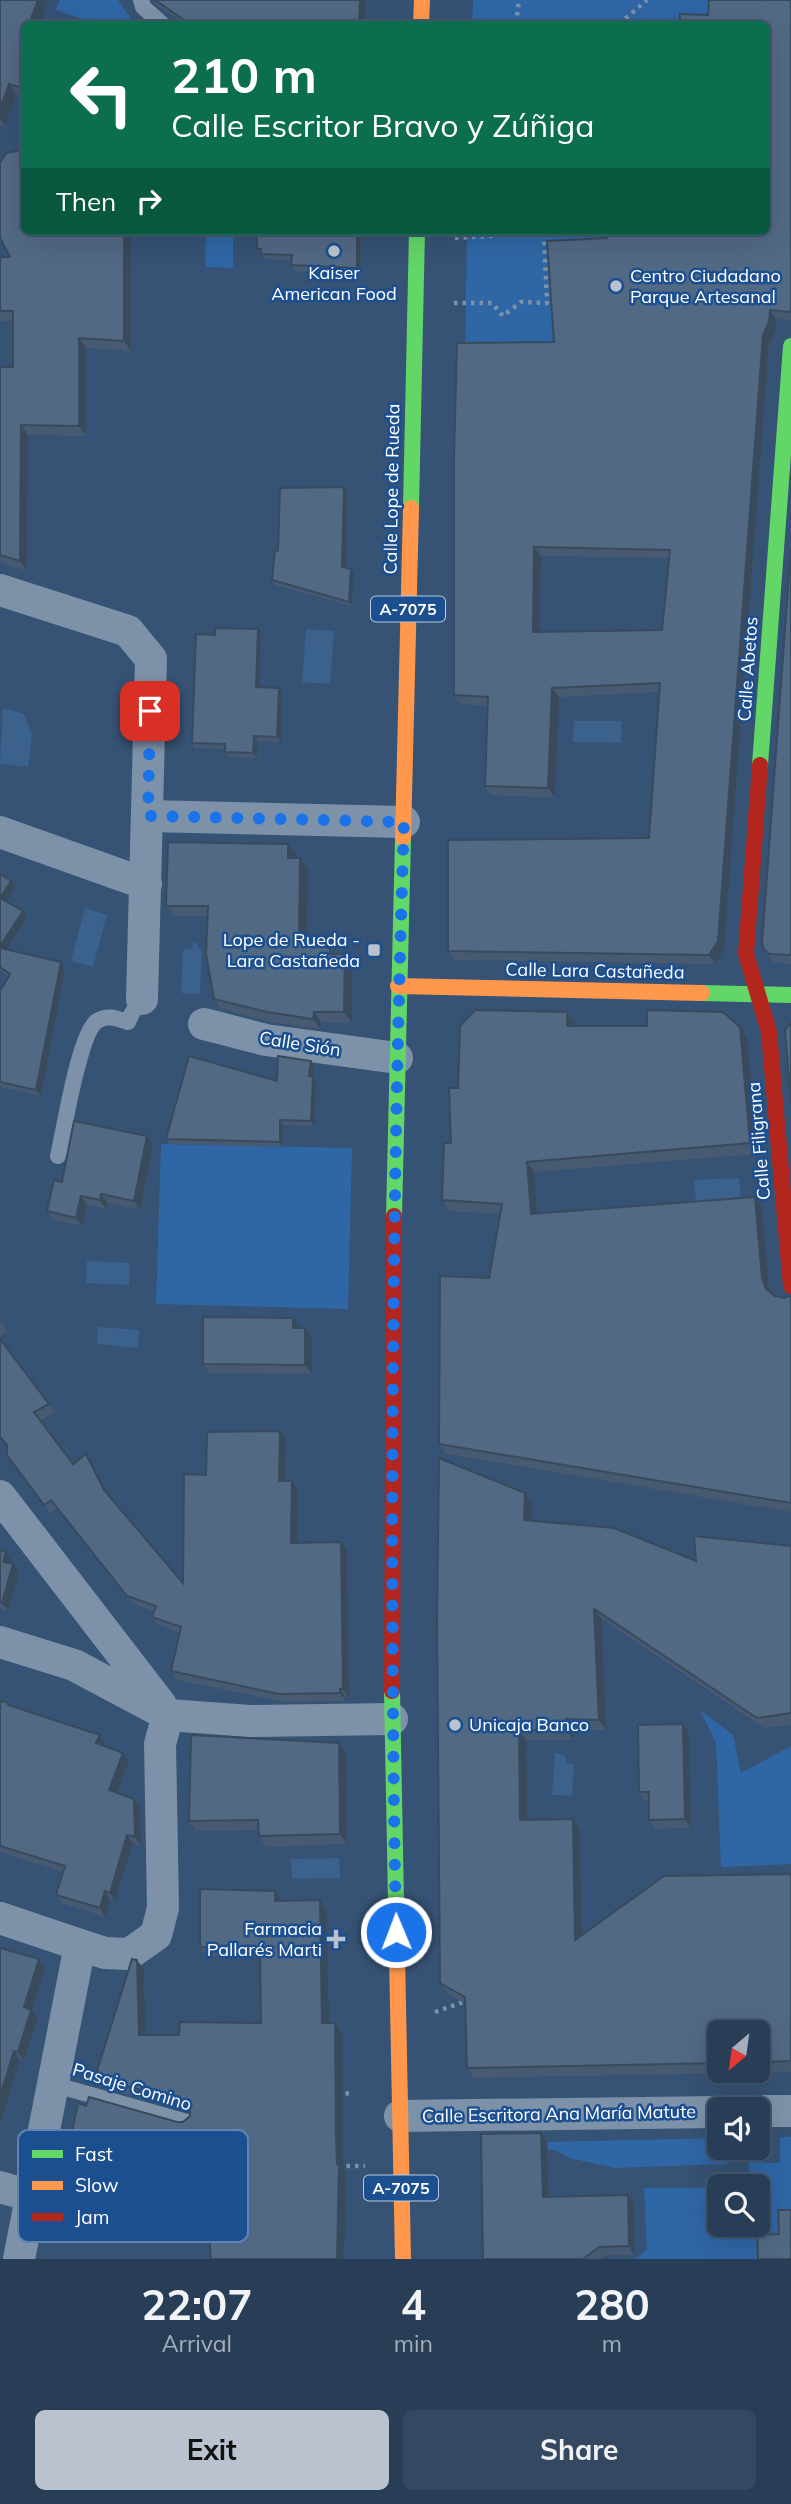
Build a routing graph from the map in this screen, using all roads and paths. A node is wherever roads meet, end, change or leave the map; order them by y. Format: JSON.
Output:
{"nodes":[{"id":1,"x":141,"y":0,"type":"edge"},
{"id":2,"x":422,"y":0,"type":"edge"},
{"id":3,"x":519,"y":0,"type":"edge"},
{"id":4,"x":647,"y":0,"type":"edge"},
{"id":5,"x":159,"y":21,"type":"edge"},
{"id":6,"x":421,"y":21,"type":"edge"},
{"id":7,"x":516,"y":21,"type":"edge"},
{"id":8,"x":622,"y":21,"type":"edge"},
{"id":9,"x":417,"y":235,"type":"edge"},
{"id":10,"x":492,"y":235,"type":"edge"},
{"id":11,"x":544,"y":235,"type":"edge"},
{"id":12,"x":456,"y":238,"type":"dead end"},
{"id":13,"x":454,"y":303,"type":"dead end"},
{"id":14,"x":791,"y":346,"type":"edge"},
{"id":15,"x":0,"y":590,"type":"edge"},
{"id":16,"x":148,"y":816,"type":"junction"},
{"id":17,"x":404,"y":822,"type":"junction"},
{"id":18,"x":0,"y":832,"type":"edge"},
{"id":19,"x":146,"y":884,"type":"junction"},
{"id":20,"x":398,"y":986,"type":"junction"},
{"id":21,"x":758,"y":994,"type":"junction"},
{"id":22,"x":791,"y":995,"type":"edge"},
{"id":23,"x":142,"y":999,"type":"joint"},
{"id":24,"x":204,"y":1024,"type":"dead end"},
{"id":25,"x":397,"y":1058,"type":"junction"},
{"id":26,"x":58,"y":1156,"type":"dead end"},
{"id":27,"x":791,"y":1286,"type":"edge"},
{"id":28,"x":0,"y":1496,"type":"edge"},
{"id":29,"x":0,"y":1642,"type":"edge"},
{"id":30,"x":168,"y":1715,"type":"junction"},
{"id":31,"x":391,"y":1719,"type":"junction"},
{"id":32,"x":0,"y":1918,"type":"edge"},
{"id":33,"x":80,"y":1945,"type":"junction"},
{"id":34,"x":474,"y":1997,"type":"edge"},
{"id":35,"x":398,"y":2015,"type":"junction"},
{"id":36,"x":52,"y":2084,"type":"junction"},
{"id":37,"x":354,"y":2093,"type":"dead end"},
{"id":38,"x":328,"y":2094,"type":"edge"},
{"id":39,"x":791,"y":2111,"type":"edge"},
{"id":40,"x":707,"y":2112,"type":"edge"},
{"id":41,"x":770,"y":2112,"type":"edge"},
{"id":42,"x":400,"y":2116,"type":"junction"},
{"id":43,"x":187,"y":2122,"type":"edge"},
{"id":44,"x":43,"y":2130,"type":"edge"},
{"id":45,"x":330,"y":2166,"type":"edge"},
{"id":46,"x":400,"y":2167,"type":"junction"},
{"id":47,"x":0,"y":2187,"type":"edge"},
{"id":48,"x":18,"y":2192,"type":"edge"},
{"id":49,"x":403,"y":2259,"type":"edge"}],
"edges":[{"from":1,"to":5,"type":"lane"},
{"from":2,"to":6,"type":"main road"},
{"from":3,"to":7,"type":"path"},
{"from":4,"to":8,"type":"path"},
{"from":9,"to":17,"type":"main road","name":"Calle Lope de Rueda","number":"A-7075"},
{"from":10,"to":12,"type":"path"},
{"from":11,"to":13,"type":"path"},
{"from":14,"to":21,"type":"main road","name":"Calle Abetos"},
{"from":15,"to":16,"type":"street"},
{"from":16,"to":17,"type":"street"},
{"from":16,"to":19,"type":"street"},
{"from":17,"to":20,"type":"main road","name":"Calle Lope de Rueda","number":"A-7075"},
{"from":18,"to":19,"type":"street"},
{"from":19,"to":23,"type":"street"},
{"from":20,"to":21,"type":"main road","name":"Calle Lara Castañeda"},
{"from":20,"to":25,"type":"main road","name":"Calle Lope de Rueda","number":"A-7075"},
{"from":21,"to":22,"type":"main road","name":"Calle Lara Castañeda"},
{"from":21,"to":27,"type":"main road","name":"Calle Filigrana"},
{"from":23,"to":26,"type":"lane"},
{"from":24,"to":25,"type":"street","name":"Calle Sión"},
{"from":25,"to":31,"type":"main road","name":"Calle Lope de Rueda","number":"A-7075"},
{"from":28,"to":30,"type":"street"},
{"from":29,"to":30,"type":"street"},
{"from":30,"to":31,"type":"street"},
{"from":30,"to":33,"type":"street"},
{"from":31,"to":35,"type":"main road","name":"Calle Lope de Rueda","number":"A-7075"},
{"from":32,"to":33,"type":"street"},
{"from":33,"to":36,"type":"street"},
{"from":34,"to":35,"type":"path"},
{"from":35,"to":42,"type":"main road","name":"Calle Lope de Rueda","number":"A-7075"},
{"from":36,"to":43,"type":"lane","name":"Pasaje Comino"},
{"from":36,"to":44,"type":"street"},
{"from":37,"to":38,"type":"path"},
{"from":39,"to":41,"type":"street"},
{"from":40,"to":42,"type":"street","name":"Calle Escritora Ana María Matute"},
{"from":42,"to":46,"type":"main road","name":"Calle Lope de Rueda","number":"A-7075"},
{"from":45,"to":46,"type":"path"},
{"from":46,"to":49,"type":"main road","name":"Calle Lope de Rueda","number":"A-7075"},
{"from":47,"to":48,"type":"street"}]}
